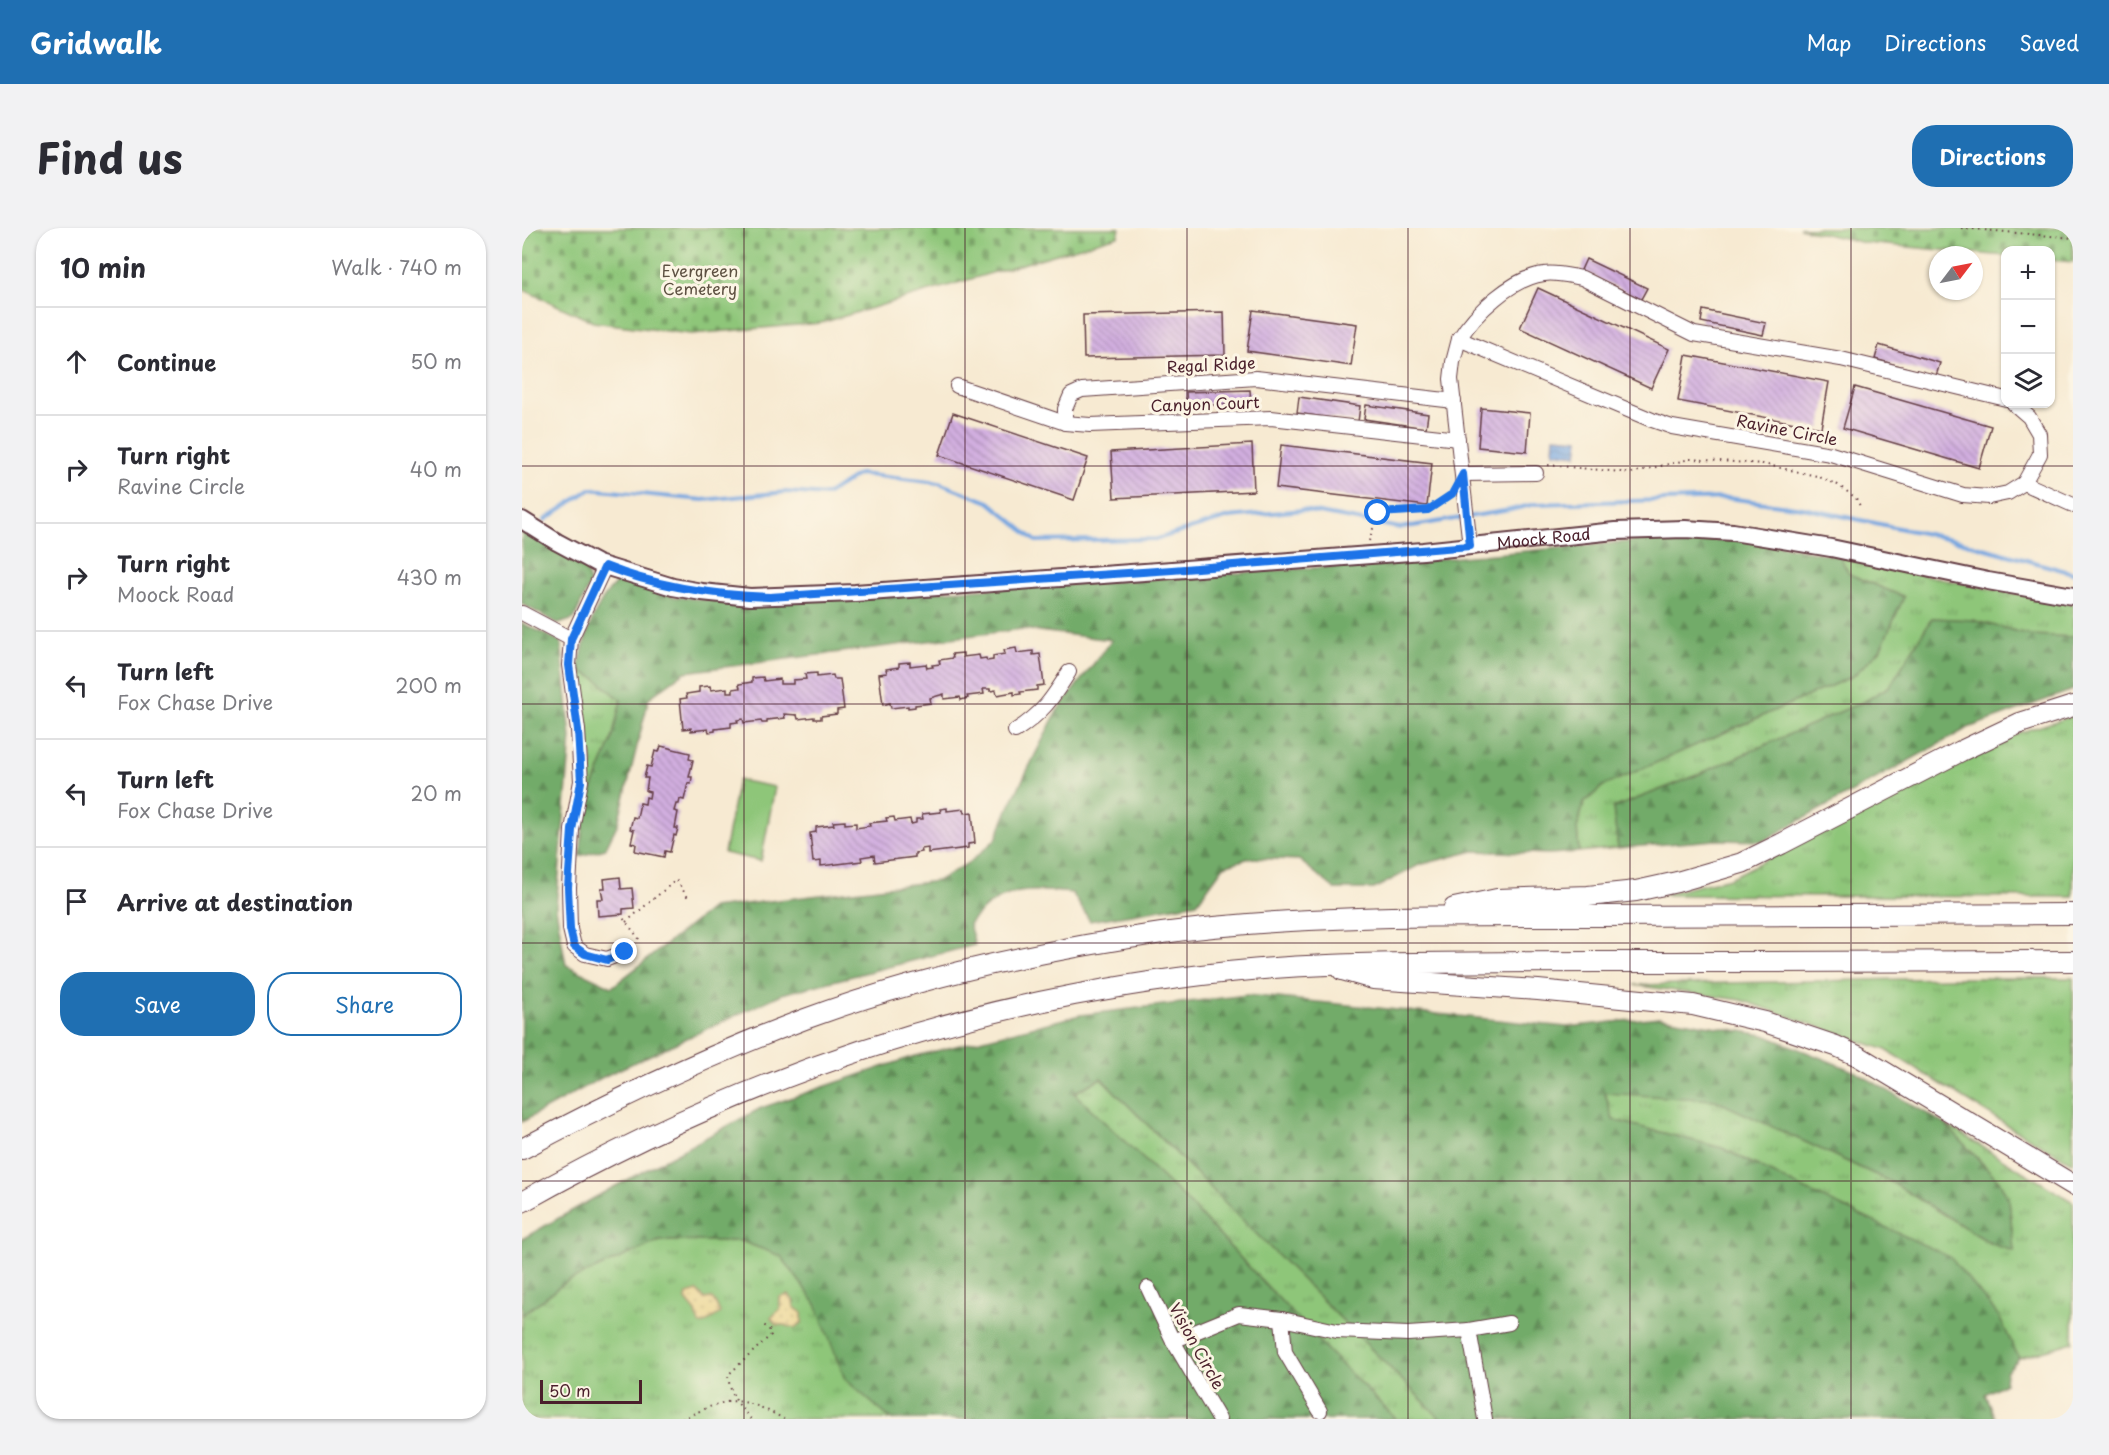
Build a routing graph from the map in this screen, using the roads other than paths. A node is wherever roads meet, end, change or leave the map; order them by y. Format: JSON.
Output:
{"nodes":[{"id":1,"x":1459,"y":339,"type":"junction"},
{"id":2,"x":957,"y":386,"type":"dead end"},
{"id":3,"x":2001,"y":398,"type":"edge"},
{"id":4,"x":1454,"y":401,"type":"junction"},
{"id":5,"x":2019,"y":408,"type":"edge"},
{"id":6,"x":1065,"y":423,"type":"junction"},
{"id":7,"x":1458,"y":439,"type":"junction"},
{"id":8,"x":1536,"y":473,"type":"road end"},
{"id":9,"x":1463,"y":474,"type":"junction"},
{"id":10,"x":2024,"y":483,"type":"junction"},
{"id":11,"x":2073,"y":505,"type":"edge"},
{"id":12,"x":522,"y":520,"type":"edge"},
{"id":13,"x":1470,"y":538,"type":"junction"},
{"id":14,"x":605,"y":566,"type":"junction"},
{"id":15,"x":2073,"y":596,"type":"edge"},
{"id":16,"x":522,"y":614,"type":"edge"},
{"id":17,"x":571,"y":639,"type":"junction"},
{"id":18,"x":1069,"y":672,"type":"dead end"},
{"id":19,"x":2073,"y":706,"type":"edge"},
{"id":20,"x":1016,"y":730,"type":"dead end"},
{"id":21,"x":2073,"y":914,"type":"edge"},
{"id":22,"x":1412,"y":917,"type":"junction"},
{"id":23,"x":625,"y":952,"type":"dead end"},
{"id":24,"x":2073,"y":961,"type":"edge"},
{"id":25,"x":1325,"y":965,"type":"junction"},
{"id":26,"x":522,"y":1149,"type":"edge"},
{"id":27,"x":2071,"y":1185,"type":"edge"},
{"id":28,"x":522,"y":1202,"type":"edge"},
{"id":29,"x":1148,"y":1288,"type":"dead end"},
{"id":30,"x":1282,"y":1319,"type":"junction"},
{"id":31,"x":1509,"y":1323,"type":"dead end"},
{"id":32,"x":1469,"y":1330,"type":"junction"},
{"id":33,"x":1173,"y":1341,"type":"junction"},
{"id":34,"x":1320,"y":1411,"type":"dead end"},
{"id":35,"x":1220,"y":1419,"type":"edge"},
{"id":36,"x":1485,"y":1419,"type":"edge"}],
"edges":[{"from":1,"to":3,"type":"street"},
{"from":1,"to":4,"type":"street"},
{"from":1,"to":10,"type":"street","name":"Ravine Circle"},
{"from":2,"to":6,"type":"street","name":"Canyon Court"},
{"from":4,"to":6,"type":"street","name":"Regal Ridge"},
{"from":4,"to":7,"type":"street"},
{"from":5,"to":10,"type":"street"},
{"from":6,"to":7,"type":"street","name":"Canyon Court"},
{"from":7,"to":9,"type":"street"},
{"from":8,"to":9,"type":"street"},
{"from":9,"to":13,"type":"street"},
{"from":10,"to":11,"type":"street"},
{"from":12,"to":14,"type":"main road","name":"Moock Road"},
{"from":13,"to":14,"type":"main road","name":"Moock Road"},
{"from":13,"to":15,"type":"main road","name":"Moock Road"},
{"from":14,"to":17,"type":"street"},
{"from":16,"to":17,"type":"street"},
{"from":17,"to":23,"type":"street"},
{"from":18,"to":20,"type":"street"},
{"from":19,"to":22,"type":"highway"},
{"from":21,"to":22,"type":"highway"},
{"from":22,"to":26,"type":"highway"},
{"from":24,"to":25,"type":"highway"},
{"from":25,"to":27,"type":"highway"},
{"from":25,"to":28,"type":"highway"},
{"from":29,"to":33,"type":"street","name":"Vision Circle"},
{"from":30,"to":32,"type":"street"},
{"from":30,"to":33,"type":"street"},
{"from":30,"to":34,"type":"street"},
{"from":31,"to":32,"type":"street"},
{"from":32,"to":36,"type":"street"},
{"from":33,"to":35,"type":"street","name":"Vision Circle"}]}
